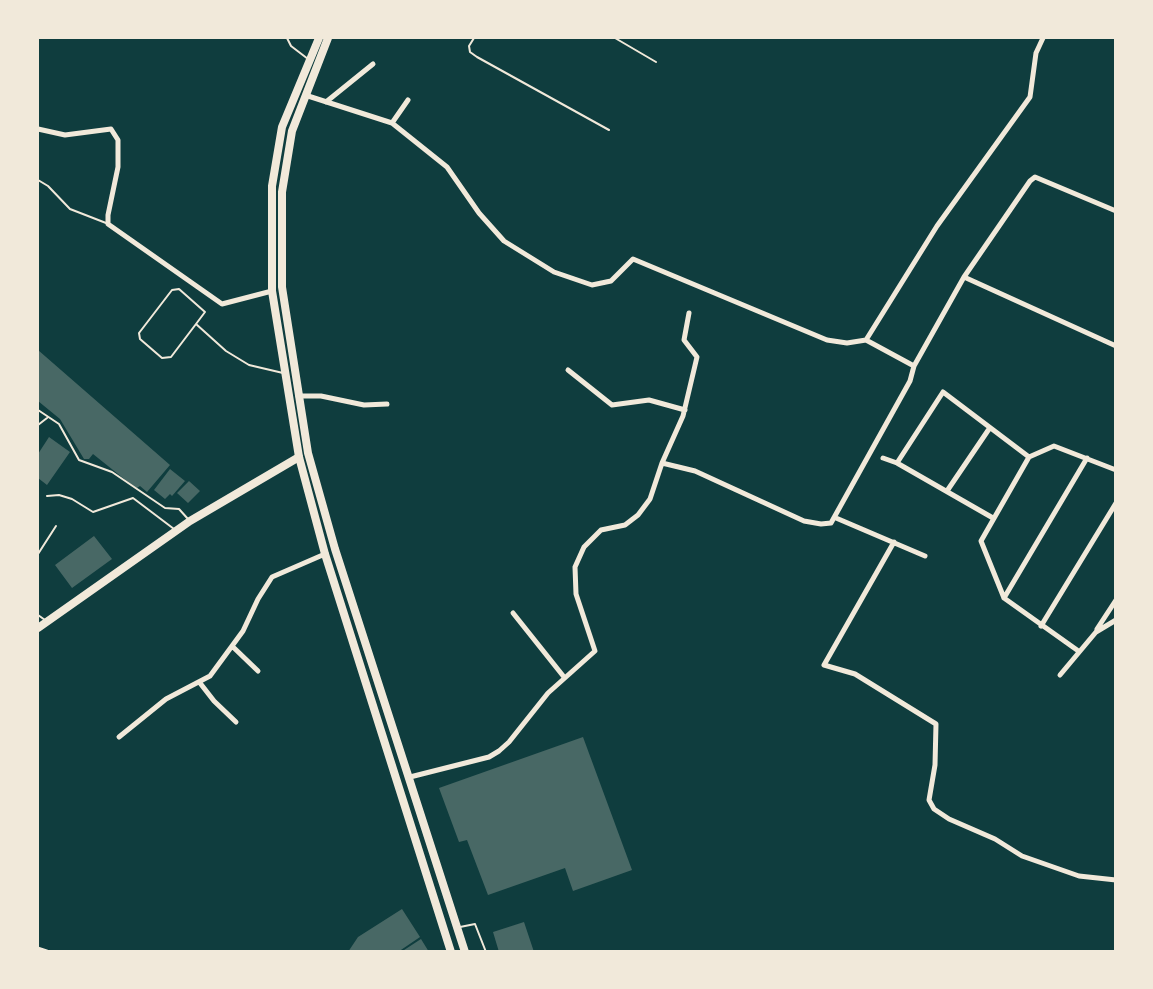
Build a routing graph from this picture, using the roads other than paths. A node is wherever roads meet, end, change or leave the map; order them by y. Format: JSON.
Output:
{"nodes":[{"id":1,"x":287,"y":38,"type":"edge"},
{"id":2,"x":319,"y":38,"type":"edge"},
{"id":3,"x":328,"y":38,"type":"edge"},
{"id":4,"x":474,"y":38,"type":"edge"},
{"id":5,"x":615,"y":38,"type":"edge"},
{"id":6,"x":1043,"y":38,"type":"edge"},
{"id":7,"x":309,"y":60,"type":"junction"},
{"id":8,"x":656,"y":62,"type":"dead end"},
{"id":9,"x":374,"y":64,"type":"dead end"},
{"id":10,"x":304,"y":95,"type":"junction"},
{"id":11,"x":408,"y":100,"type":"dead end"},
{"id":12,"x":326,"y":102,"type":"junction"},
{"id":13,"x":392,"y":123,"type":"junction"},
{"id":14,"x":38,"y":129,"type":"edge"},
{"id":15,"x":609,"y":130,"type":"dead end"},
{"id":16,"x":38,"y":180,"type":"edge"},
{"id":17,"x":1116,"y":211,"type":"edge"},
{"id":18,"x":108,"y":224,"type":"junction"},
{"id":19,"x":964,"y":277,"type":"junction"},
{"id":20,"x":272,"y":291,"type":"junction"},
{"id":21,"x":689,"y":313,"type":"dead end"},
{"id":22,"x":196,"y":324,"type":"junction"},
{"id":23,"x":866,"y":340,"type":"junction"},
{"id":24,"x":1116,"y":346,"type":"edge"},
{"id":25,"x":915,"y":366,"type":"junction"},
{"id":26,"x":568,"y":370,"type":"dead end"},
{"id":27,"x":286,"y":374,"type":"junction"},
{"id":28,"x":298,"y":396,"type":"junction"},
{"id":29,"x":387,"y":404,"type":"dead end"},
{"id":30,"x":38,"y":410,"type":"edge"},
{"id":31,"x":685,"y":410,"type":"junction"},
{"id":32,"x":47,"y":418,"type":"junction"},
{"id":33,"x":38,"y":425,"type":"edge"},
{"id":34,"x":989,"y":429,"type":"junction"},
{"id":35,"x":299,"y":457,"type":"junction"},
{"id":36,"x":1029,"y":457,"type":"junction"},
{"id":37,"x":883,"y":458,"type":"dead end"},
{"id":38,"x":1087,"y":458,"type":"junction"},
{"id":39,"x":662,"y":463,"type":"junction"},
{"id":40,"x":897,"y":463,"type":"junction"},
{"id":41,"x":1116,"y":470,"type":"edge"},
{"id":42,"x":947,"y":491,"type":"junction"},
{"id":43,"x":47,"y":496,"type":"dead end"},
{"id":44,"x":1116,"y":504,"type":"edge"},
{"id":45,"x":836,"y":518,"type":"junction"},
{"id":46,"x":993,"y":518,"type":"junction"},
{"id":47,"x":190,"y":521,"type":"junction"},
{"id":48,"x":56,"y":526,"type":"dead end"},
{"id":49,"x":176,"y":531,"type":"junction"},
{"id":50,"x":894,"y":542,"type":"junction"},
{"id":51,"x":38,"y":554,"type":"edge"},
{"id":52,"x":325,"y":554,"type":"junction"},
{"id":53,"x":925,"y":555,"type":"dead end"},
{"id":54,"x":1005,"y":598,"type":"junction"},
{"id":55,"x":1116,"y":600,"type":"edge"},
{"id":56,"x":513,"y":614,"type":"dead end"},
{"id":57,"x":38,"y":615,"type":"edge"},
{"id":58,"x":1116,"y":620,"type":"edge"},
{"id":59,"x":47,"y":621,"type":"junction"},
{"id":60,"x":1041,"y":626,"type":"junction"},
{"id":61,"x":38,"y":628,"type":"edge"},
{"id":62,"x":1096,"y":632,"type":"junction"},
{"id":63,"x":232,"y":646,"type":"junction"},
{"id":64,"x":1077,"y":650,"type":"junction"},
{"id":65,"x":258,"y":670,"type":"dead end"},
{"id":66,"x":1060,"y":675,"type":"dead end"},
{"id":67,"x":564,"y":677,"type":"junction"},
{"id":68,"x":200,"y":683,"type":"junction"},
{"id":69,"x":236,"y":722,"type":"dead end"},
{"id":70,"x":118,"y":737,"type":"dead end"},
{"id":71,"x":410,"y":777,"type":"junction"},
{"id":72,"x":1116,"y":880,"type":"edge"},
{"id":73,"x":457,"y":928,"type":"junction"},
{"id":74,"x":38,"y":949,"type":"edge"},
{"id":75,"x":47,"y":951,"type":"edge"},
{"id":76,"x":451,"y":951,"type":"edge"},
{"id":77,"x":465,"y":951,"type":"edge"},
{"id":78,"x":486,"y":951,"type":"edge"}],
"edges":[{"from":1,"to":7,"type":"lane"},
{"from":2,"to":7,"type":"highway"},
{"from":3,"to":10,"type":"highway"},
{"from":4,"to":15,"type":"lane"},
{"from":5,"to":8,"type":"lane"},
{"from":6,"to":23,"type":"street"},
{"from":7,"to":20,"type":"highway"},
{"from":9,"to":12,"type":"street"},
{"from":10,"to":12,"type":"street"},
{"from":10,"to":28,"type":"highway"},
{"from":11,"to":13,"type":"street"},
{"from":12,"to":13,"type":"street"},
{"from":13,"to":23,"type":"street"},
{"from":14,"to":18,"type":"street"},
{"from":16,"to":18,"type":"lane"},
{"from":17,"to":19,"type":"street"},
{"from":18,"to":20,"type":"street"},
{"from":19,"to":24,"type":"street"},
{"from":19,"to":25,"type":"street"},
{"from":20,"to":27,"type":"highway"},
{"from":21,"to":31,"type":"street"},
{"from":22,"to":22,"type":"lane"},
{"from":22,"to":27,"type":"lane"},
{"from":23,"to":25,"type":"street"},
{"from":25,"to":45,"type":"street"},
{"from":26,"to":31,"type":"street"},
{"from":27,"to":35,"type":"highway"},
{"from":28,"to":29,"type":"street"},
{"from":28,"to":71,"type":"highway"},
{"from":30,"to":32,"type":"lane"},
{"from":31,"to":39,"type":"street"},
{"from":32,"to":33,"type":"lane"},
{"from":32,"to":47,"type":"lane"},
{"from":34,"to":36,"type":"street"},
{"from":34,"to":40,"type":"street"},
{"from":34,"to":42,"type":"street"},
{"from":35,"to":47,"type":"main road"},
{"from":35,"to":52,"type":"highway"},
{"from":36,"to":38,"type":"street"},
{"from":36,"to":46,"type":"street"},
{"from":37,"to":40,"type":"street"},
{"from":38,"to":41,"type":"street"},
{"from":38,"to":54,"type":"street"},
{"from":39,"to":45,"type":"street"},
{"from":39,"to":67,"type":"street"},
{"from":40,"to":42,"type":"street"},
{"from":42,"to":46,"type":"street"},
{"from":43,"to":49,"type":"lane"},
{"from":44,"to":60,"type":"street"},
{"from":45,"to":50,"type":"street"},
{"from":46,"to":54,"type":"street"},
{"from":47,"to":49,"type":"main road"},
{"from":48,"to":51,"type":"lane"},
{"from":49,"to":59,"type":"main road"},
{"from":50,"to":53,"type":"street"},
{"from":50,"to":72,"type":"street"},
{"from":52,"to":63,"type":"street"},
{"from":52,"to":76,"type":"highway"},
{"from":54,"to":60,"type":"street"},
{"from":55,"to":62,"type":"street"},
{"from":56,"to":67,"type":"street"},
{"from":57,"to":59,"type":"lane"},
{"from":58,"to":62,"type":"street"},
{"from":59,"to":61,"type":"main road"},
{"from":60,"to":64,"type":"street"},
{"from":62,"to":64,"type":"street"},
{"from":63,"to":65,"type":"street"},
{"from":63,"to":68,"type":"street"},
{"from":64,"to":66,"type":"street"},
{"from":67,"to":71,"type":"street"},
{"from":68,"to":69,"type":"street"},
{"from":68,"to":70,"type":"street"},
{"from":71,"to":73,"type":"highway"},
{"from":73,"to":77,"type":"highway"},
{"from":73,"to":78,"type":"lane"},
{"from":74,"to":75,"type":"street"}]}
